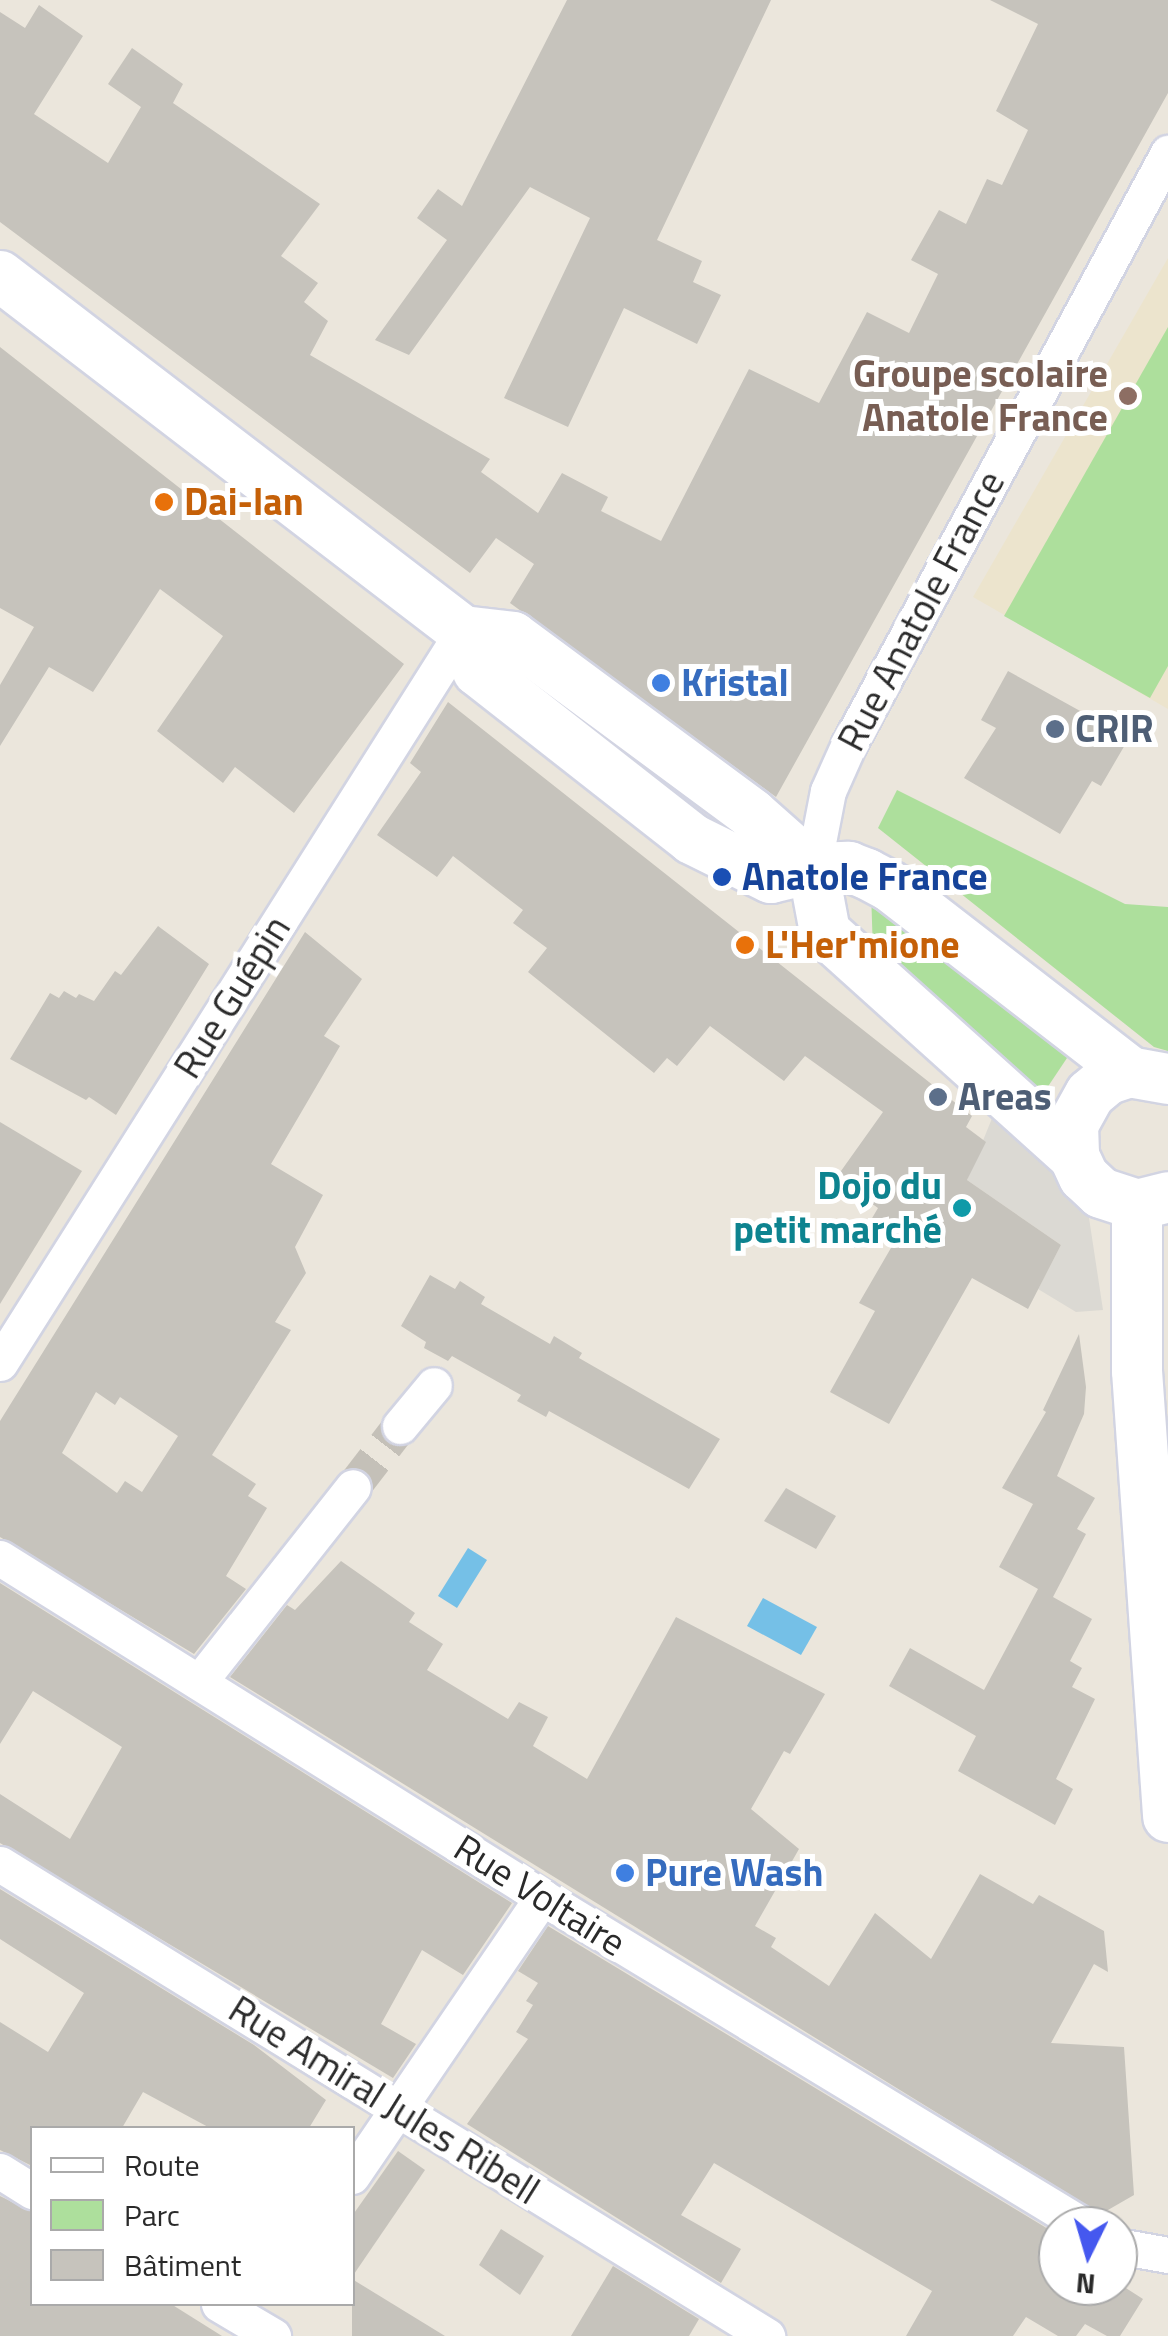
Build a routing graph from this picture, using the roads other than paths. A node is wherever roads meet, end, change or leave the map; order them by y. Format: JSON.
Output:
{"nodes":[{"id":1,"x":1168,"y":152,"type":"edge"},
{"id":2,"x":0,"y":276,"type":"edge"},
{"id":3,"x":463,"y":631,"type":"junction"},
{"id":4,"x":813,"y":868,"type":"junction"},
{"id":5,"x":1149,"y":1076,"type":"edge"},
{"id":6,"x":1074,"y":1156,"type":"junction"},
{"id":7,"x":1152,"y":1201,"type":"edge"},
{"id":8,"x":0,"y":1363,"type":"edge"},
{"id":9,"x":1152,"y":1370,"type":"edge"},
{"id":10,"x":434,"y":1385,"type":"dead end"},
{"id":11,"x":400,"y":1426,"type":"tunnel mouth"},
{"id":12,"x":353,"y":1487,"type":"tunnel mouth"},
{"id":13,"x":0,"y":1558,"type":"edge"},
{"id":14,"x":199,"y":1682,"type":"junction"},
{"id":15,"x":1168,"y":1817,"type":"edge"},
{"id":16,"x":0,"y":1864,"type":"edge"},
{"id":17,"x":542,"y":1896,"type":"junction"},
{"id":18,"x":398,"y":2109,"type":"junction"},
{"id":19,"x":0,"y":2171,"type":"edge"},
{"id":20,"x":355,"y":2172,"type":"edge"},
{"id":21,"x":30,"y":2189,"type":"edge"},
{"id":22,"x":1051,"y":2206,"type":"edge"},
{"id":23,"x":1138,"y":2252,"type":"edge"},
{"id":24,"x":1168,"y":2255,"type":"edge"},
{"id":25,"x":223,"y":2306,"type":"edge"},
{"id":26,"x":259,"y":2325,"type":"edge"},
{"id":27,"x":767,"y":2336,"type":"edge"}],
"edges":[{"from":1,"to":4,"type":"street","name":"Rue Anatole France"},
{"from":2,"to":3,"type":"main road"},
{"from":3,"to":4,"type":"main road"},
{"from":3,"to":8,"type":"street","name":"Rue Guépin"},
{"from":4,"to":5,"type":"main road"},
{"from":4,"to":6,"type":"main road"},
{"from":5,"to":6,"type":"main road"},
{"from":6,"to":7,"type":"main road"},
{"from":7,"to":9,"type":"main road"},
{"from":9,"to":15,"type":"main road"},
{"from":10,"to":11,"type":"street"},
{"from":12,"to":14,"type":"street"},
{"from":13,"to":14,"type":"street","name":"Rue Voltaire"},
{"from":14,"to":17,"type":"street","name":"Rue Voltaire"},
{"from":16,"to":18,"type":"street","name":"Rue Amiral Jules Ribell"},
{"from":17,"to":18,"type":"street"},
{"from":17,"to":22,"type":"street","name":"Rue Voltaire"},
{"from":18,"to":20,"type":"street"},
{"from":18,"to":27,"type":"street","name":"Rue Amiral Jules Ribell"},
{"from":19,"to":21,"type":"street"},
{"from":23,"to":24,"type":"street"},
{"from":25,"to":26,"type":"street"}]}
